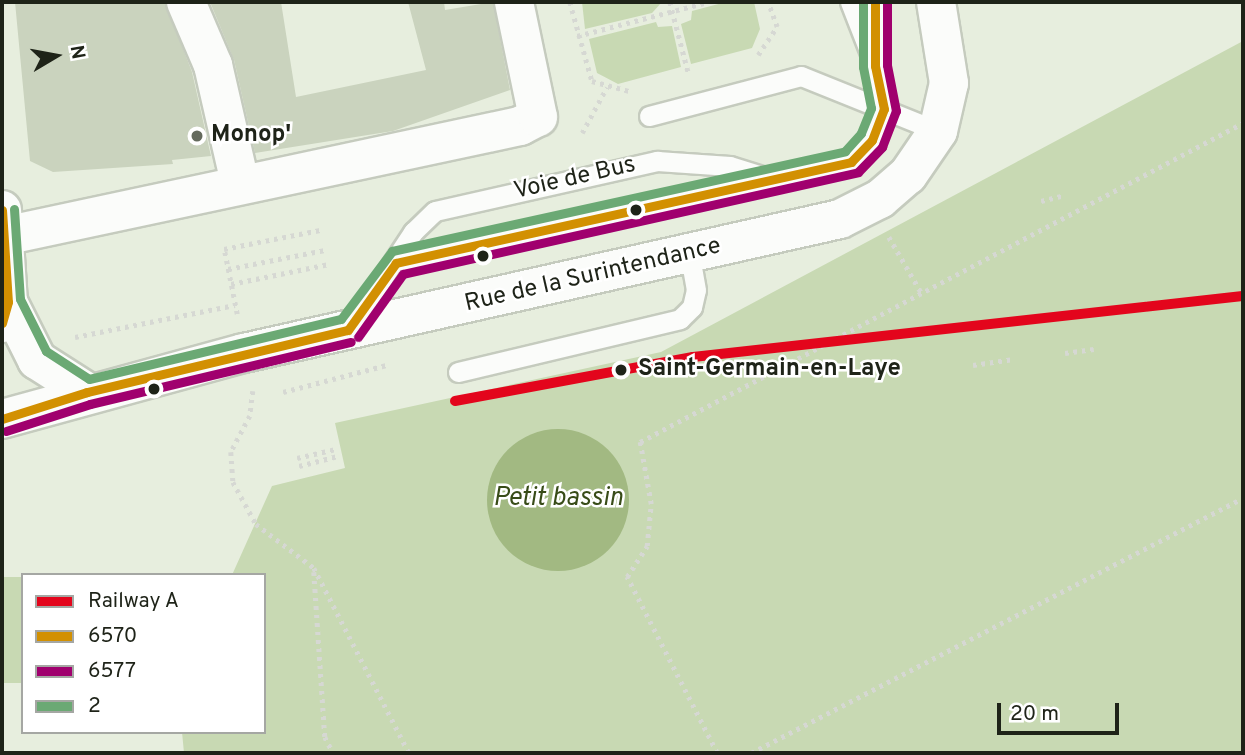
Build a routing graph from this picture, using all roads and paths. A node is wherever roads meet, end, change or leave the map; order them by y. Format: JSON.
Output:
{"nodes":[{"id":1,"x":186,"y":2,"type":"edge"},
{"id":2,"x":514,"y":2,"type":"edge"},
{"id":3,"x":570,"y":2,"type":"edge"},
{"id":4,"x":670,"y":2,"type":"edge"},
{"id":5,"x":708,"y":2,"type":"edge"},
{"id":6,"x":768,"y":2,"type":"edge"},
{"id":7,"x":850,"y":2,"type":"edge"},
{"id":8,"x":875,"y":2,"type":"edge"},
{"id":9,"x":936,"y":2,"type":"edge"},
{"id":10,"x":672,"y":11,"type":"junction"},
{"id":11,"x":577,"y":36,"type":"junction"},
{"id":12,"x":756,"y":58,"type":"dead end"},
{"id":13,"x":876,"y":66,"type":"junction"},
{"id":14,"x":702,"y":72,"type":"dead end"},
{"id":15,"x":689,"y":76,"type":"junction"},
{"id":16,"x":677,"y":79,"type":"dead end"},
{"id":17,"x":607,"y":87,"type":"junction"},
{"id":18,"x":642,"y":88,"type":"dead end"},
{"id":19,"x":884,"y":109,"type":"junction"},
{"id":20,"x":649,"y":116,"type":"dead end"},
{"id":21,"x":1243,"y":123,"type":"edge"},
{"id":22,"x":939,"y":131,"type":"junction"},
{"id":23,"x":582,"y":133,"type":"dead end"},
{"id":24,"x":779,"y":181,"type":"junction"},
{"id":25,"x":240,"y":183,"type":"junction"},
{"id":26,"x":1065,"y":195,"type":"dead end"},
{"id":27,"x":1041,"y":201,"type":"dead end"},
{"id":28,"x":859,"y":210,"type":"junction"},
{"id":29,"x":3,"y":223,"type":"edge"},
{"id":30,"x":320,"y":230,"type":"dead end"},
{"id":31,"x":325,"y":250,"type":"dead end"},
{"id":32,"x":690,"y":255,"type":"junction"},
{"id":33,"x":396,"y":263,"type":"junction"},
{"id":34,"x":329,"y":264,"type":"dead end"},
{"id":35,"x":228,"y":269,"type":"junction"},
{"id":36,"x":231,"y":284,"type":"junction"},
{"id":37,"x":922,"y":292,"type":"junction"},
{"id":38,"x":5,"y":312,"type":"edge"},
{"id":39,"x":348,"y":330,"type":"junction"},
{"id":40,"x":1094,"y":349,"type":"dead end"},
{"id":41,"x":244,"y":353,"type":"junction"},
{"id":42,"x":1065,"y":353,"type":"dead end"},
{"id":43,"x":1014,"y":359,"type":"dead end"},
{"id":44,"x":37,"y":360,"type":"junction"},
{"id":45,"x":974,"y":365,"type":"dead end"},
{"id":46,"x":457,"y":372,"type":"dead end"},
{"id":47,"x":87,"y":392,"type":"junction"},
{"id":48,"x":2,"y":419,"type":"edge"},
{"id":49,"x":336,"y":449,"type":"dead end"},
{"id":50,"x":338,"y":456,"type":"dead end"},
{"id":51,"x":297,"y":458,"type":"dead end"},
{"id":52,"x":299,"y":466,"type":"dead end"},
{"id":53,"x":1243,"y":498,"type":"edge"},
{"id":54,"x":313,"y":568,"type":"junction"},
{"id":55,"x":333,"y":753,"type":"edge"},
{"id":56,"x":409,"y":753,"type":"edge"},
{"id":57,"x":717,"y":753,"type":"edge"},
{"id":58,"x":751,"y":753,"type":"edge"}],
"edges":[{"from":1,"to":25,"type":"main road"},
{"from":2,"to":25,"type":"main road"},
{"from":3,"to":11,"type":"path"},
{"from":4,"to":10,"type":"path"},
{"from":5,"to":10,"type":"path"},
{"from":6,"to":12,"type":"path"},
{"from":7,"to":13,"type":"lane"},
{"from":8,"to":13,"type":"lane"},
{"from":9,"to":22,"type":"main road","name":"Rue de la Surintendance"},
{"from":10,"to":11,"type":"path"},
{"from":10,"to":15,"type":"path"},
{"from":11,"to":17,"type":"path"},
{"from":13,"to":19,"type":"lane"},
{"from":14,"to":15,"type":"path"},
{"from":15,"to":16,"type":"path"},
{"from":17,"to":18,"type":"path"},
{"from":17,"to":23,"type":"path"},
{"from":19,"to":20,"type":"lane"},
{"from":19,"to":22,"type":"lane"},
{"from":19,"to":24,"type":"lane","name":"Voie de Bus"},
{"from":21,"to":37,"type":"path"},
{"from":22,"to":28,"type":"main road","name":"Rue de la Surintendance"},
{"from":24,"to":33,"type":"lane","name":"Voie de Bus"},
{"from":24,"to":33,"type":"lane","name":"Voie de Bus"},
{"from":25,"to":29,"type":"main road"},
{"from":26,"to":27,"type":"path"},
{"from":28,"to":32,"type":"main road","name":"Rue de la Surintendance"},
{"from":28,"to":37,"type":"path"},
{"from":29,"to":38,"type":"main road"},
{"from":30,"to":35,"type":"path"},
{"from":31,"to":35,"type":"path"},
{"from":32,"to":39,"type":"main road","name":"Rue de la Surintendance"},
{"from":32,"to":46,"type":"lane"},
{"from":33,"to":39,"type":"lane","name":"Voie de Bus"},
{"from":34,"to":36,"type":"path"},
{"from":35,"to":36,"type":"path"},
{"from":36,"to":44,"type":"path"},
{"from":37,"to":57,"type":"path"},
{"from":38,"to":44,"type":"main road"},
{"from":39,"to":41,"type":"main road","name":"Rue de la Surintendance"},
{"from":40,"to":42,"type":"path"},
{"from":41,"to":47,"type":"main road","name":"Rue de la Surintendance"},
{"from":41,"to":54,"type":"path"},
{"from":43,"to":45,"type":"path"},
{"from":44,"to":47,"type":"main road"},
{"from":47,"to":48,"type":"main road","name":"Rue de la Surintendance"},
{"from":49,"to":51,"type":"path"},
{"from":50,"to":52,"type":"path"},
{"from":53,"to":58,"type":"path"},
{"from":54,"to":55,"type":"path"},
{"from":54,"to":56,"type":"path"}]}
